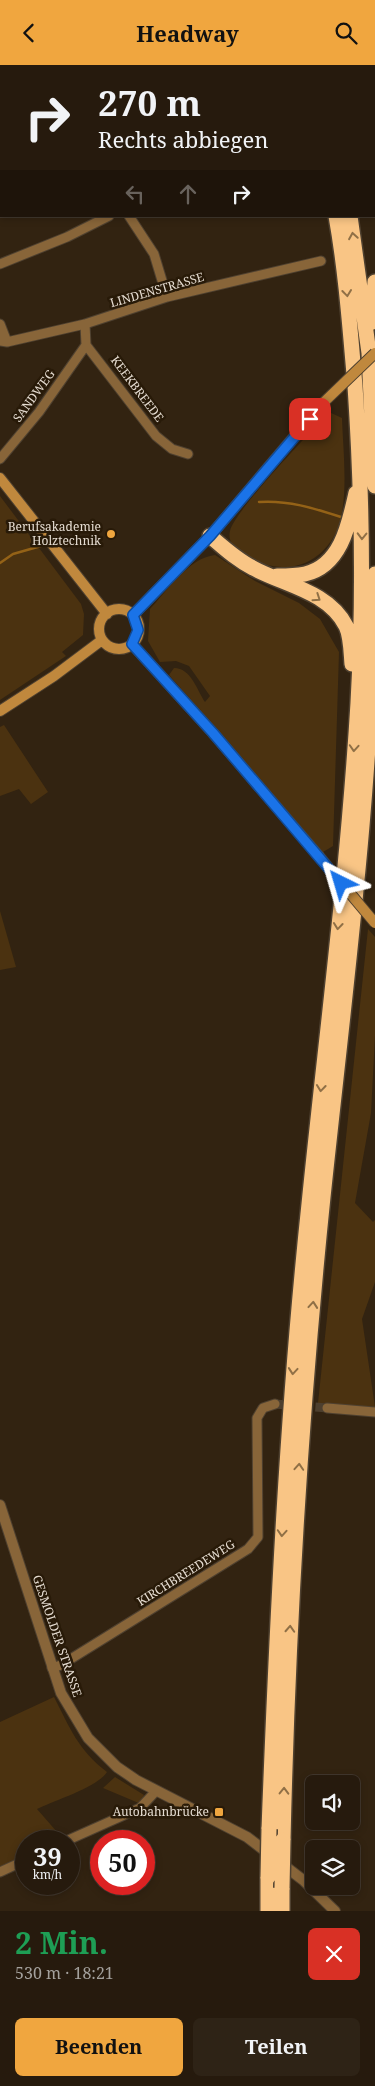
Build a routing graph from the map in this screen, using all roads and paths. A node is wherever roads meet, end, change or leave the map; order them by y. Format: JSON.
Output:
{"nodes":[{"id":1,"x":106,"y":217,"type":"edge"},
{"id":2,"x":130,"y":217,"type":"edge"},
{"id":3,"x":336,"y":217,"type":"edge"},
{"id":4,"x":350,"y":217,"type":"edge"},
{"id":5,"x":321,"y":261,"type":"dead end"},
{"id":6,"x":0,"y":264,"type":"edge"},
{"id":7,"x":375,"y":282,"type":"edge"},
{"id":8,"x":167,"y":297,"type":"junction"},
{"id":9,"x":0,"y":324,"type":"edge"},
{"id":10,"x":85,"y":324,"type":"junction"},
{"id":11,"x":3,"y":341,"type":"edge"},
{"id":12,"x":86,"y":345,"type":"junction"},
{"id":13,"x":372,"y":353,"type":"edge"},
{"id":14,"x":188,"y":454,"type":"dead end"},
{"id":15,"x":0,"y":459,"type":"edge"},
{"id":16,"x":361,"y":470,"type":"junction"},
{"id":17,"x":0,"y":478,"type":"edge"},
{"id":18,"x":375,"y":486,"type":"edge"},
{"id":19,"x":210,"y":536,"type":"junction"},
{"id":20,"x":375,"y":574,"type":"edge"},
{"id":21,"x":273,"y":577,"type":"junction"},
{"id":22,"x":107,"y":613,"type":"junction"},
{"id":23,"x":133,"y":615,"type":"junction"},
{"id":24,"x":102,"y":640,"type":"junction"},
{"id":25,"x":132,"y":644,"type":"junction"},
{"id":26,"x":358,"y":699,"type":"junction"},
{"id":27,"x":0,"y":711,"type":"edge"},
{"id":28,"x":375,"y":923,"type":"edge"},
{"id":29,"x":275,"y":1405,"type":"tunnel mouth"},
{"id":30,"x":327,"y":1408,"type":"tunnel mouth"},
{"id":31,"x":375,"y":1412,"type":"edge"},
{"id":32,"x":0,"y":1505,"type":"edge"},
{"id":33,"x":52,"y":1668,"type":"junction"},
{"id":34,"x":156,"y":1791,"type":"junction"},
{"id":35,"x":80,"y":1835,"type":"edge"},
{"id":36,"x":15,"y":1864,"type":"edge"},
{"id":37,"x":0,"y":1871,"type":"edge"},
{"id":38,"x":268,"y":1911,"type":"edge"},
{"id":39,"x":282,"y":1911,"type":"edge"},
{"id":40,"x":335,"y":1911,"type":"edge"}],
"edges":[{"from":1,"to":6,"type":"street"},
{"from":2,"to":8,"type":"street"},
{"from":3,"to":16,"type":"highway","one_way":true},
{"from":13,"to":4,"type":"highway","one_way":true},
{"from":5,"to":8,"type":"street","name":"LINDENSTRASSE"},
{"from":7,"to":13,"type":"highway"},
{"from":8,"to":10,"type":"street","name":"LINDENSTRASSE"},
{"from":9,"to":11,"type":"street"},
{"from":10,"to":11,"type":"street","name":"LINDENSTRASSE"},
{"from":10,"to":12,"type":"street"},
{"from":12,"to":14,"type":"street","name":"KEEKBREEDE"},
{"from":12,"to":15,"type":"street","name":"SANDWEG"},
{"from":13,"to":18,"type":"highway"},
{"from":13,"to":19,"type":"main road","bridge":true},
{"from":16,"to":21,"type":"highway"},
{"from":16,"to":26,"type":"highway","one_way":true},
{"from":17,"to":22,"type":"main road"},
{"from":19,"to":21,"type":"highway"},
{"from":19,"to":23,"type":"main road"},
{"from":39,"to":20,"type":"highway","one_way":true,"bridge":true},
{"from":21,"to":26,"type":"highway","one_way":true},
{"from":22,"to":23,"type":"main road"},
{"from":22,"to":24,"type":"main road"},
{"from":23,"to":25,"type":"main road"},
{"from":24,"to":25,"type":"main road"},
{"from":24,"to":27,"type":"main road"},
{"from":25,"to":28,"type":"main road","bridge":true},
{"from":26,"to":38,"type":"highway","one_way":true,"bridge":true},
{"from":29,"to":33,"type":"street","name":"KIRCHBREEDEWEG"},
{"from":30,"to":31,"type":"street"},
{"from":32,"to":33,"type":"street","name":"GESMOLDER STRASSE"},
{"from":33,"to":34,"type":"street","name":"GESMOLDER STRASSE"},
{"from":34,"to":35,"type":"street"},
{"from":34,"to":40,"type":"street","name":"GESMOLDER STRASSE"},
{"from":36,"to":37,"type":"street"}]}
